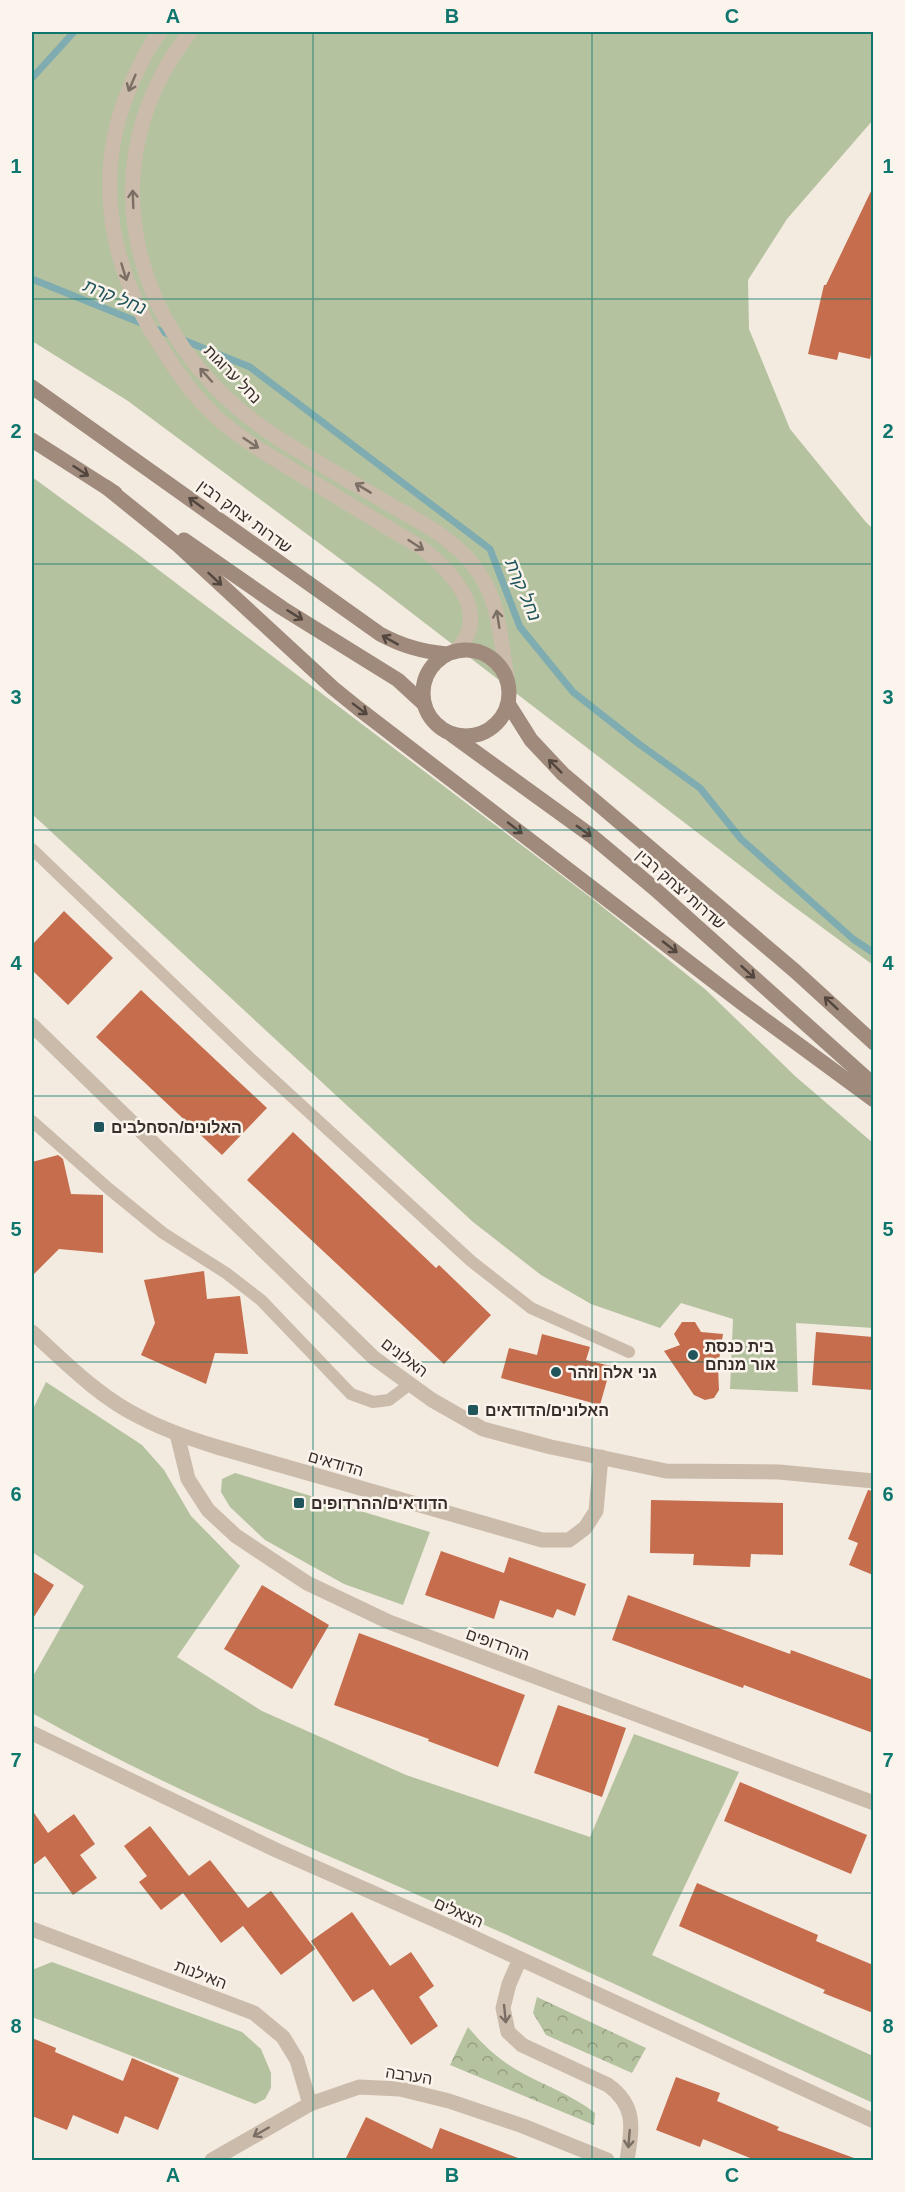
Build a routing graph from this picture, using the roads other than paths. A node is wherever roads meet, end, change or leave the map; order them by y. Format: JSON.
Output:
{"nodes":[{"id":1,"x":160,"y":32,"type":"edge"},
{"id":2,"x":190,"y":32,"type":"edge"},
{"id":3,"x":32,"y":387,"type":"edge"},
{"id":4,"x":32,"y":440,"type":"edge"},
{"id":5,"x":106,"y":488,"type":"junction"},
{"id":6,"x":450,"y":653,"type":"junction"},
{"id":7,"x":507,"y":676,"type":"junction"},
{"id":8,"x":424,"y":704,"type":"junction"},
{"id":9,"x":509,"y":705,"type":"junction"},
{"id":10,"x":452,"y":735,"type":"junction"},
{"id":11,"x":32,"y":849,"type":"edge"},
{"id":12,"x":32,"y":1025,"type":"edge"},
{"id":13,"x":873,"y":1043,"type":"edge"},
{"id":14,"x":873,"y":1085,"type":"edge"},
{"id":15,"x":873,"y":1100,"type":"edge"},
{"id":16,"x":32,"y":1120,"type":"edge"},
{"id":17,"x":32,"y":1332,"type":"edge"},
{"id":18,"x":629,"y":1352,"type":"dead end"},
{"id":19,"x":410,"y":1384,"type":"junction"},
{"id":20,"x":177,"y":1434,"type":"junction"},
{"id":21,"x":601,"y":1457,"type":"junction"},
{"id":22,"x":873,"y":1481,"type":"edge"},
{"id":23,"x":32,"y":1733,"type":"edge"},
{"id":24,"x":873,"y":1803,"type":"edge"},
{"id":25,"x":32,"y":1929,"type":"edge"},
{"id":26,"x":520,"y":1959,"type":"junction"},
{"id":27,"x":310,"y":2104,"type":"junction"},
{"id":28,"x":873,"y":2121,"type":"edge"},
{"id":29,"x":212,"y":2160,"type":"edge"},
{"id":30,"x":607,"y":2160,"type":"edge"},
{"id":31,"x":627,"y":2160,"type":"edge"}],
"edges":[{"from":1,"to":6,"type":"street","one_way":true},
{"from":7,"to":2,"type":"street","name":"נחל ערוגות","one_way":true},
{"from":6,"to":3,"type":"main road","name":"שדרות יצחק רבין","one_way":true},
{"from":4,"to":5,"type":"main road","one_way":true},
{"from":5,"to":8,"type":"main road","one_way":true},
{"from":5,"to":15,"type":"main road","one_way":true},
{"from":6,"to":7,"type":"main road"},
{"from":6,"to":8,"type":"main road"},
{"from":7,"to":9,"type":"main road"},
{"from":8,"to":10,"type":"main road"},
{"from":9,"to":10,"type":"main road"},
{"from":13,"to":9,"type":"main road","name":"שדרות יצחק רבין","one_way":true},
{"from":10,"to":14,"type":"main road","name":"שדרות יצחק רבין","one_way":true},
{"from":11,"to":18,"type":"lane"},
{"from":12,"to":19,"type":"street","name":"האלונים"},
{"from":16,"to":19,"type":"lane"},
{"from":17,"to":20,"type":"street","name":"הדודאים"},
{"from":19,"to":21,"type":"street","name":"האלונים"},
{"from":20,"to":21,"type":"street","name":"הדודאים"},
{"from":20,"to":24,"type":"street","name":"ההרדופים"},
{"from":21,"to":22,"type":"street","name":"האלונים"},
{"from":23,"to":26,"type":"street","name":"הצאלים"},
{"from":25,"to":27,"type":"street","name":"האילנות"},
{"from":26,"to":28,"type":"street","name":"הצאלים"},
{"from":26,"to":31,"type":"street","one_way":true},
{"from":27,"to":29,"type":"street","name":"הערבה","one_way":true},
{"from":27,"to":30,"type":"street","name":"הערבה"}]}
